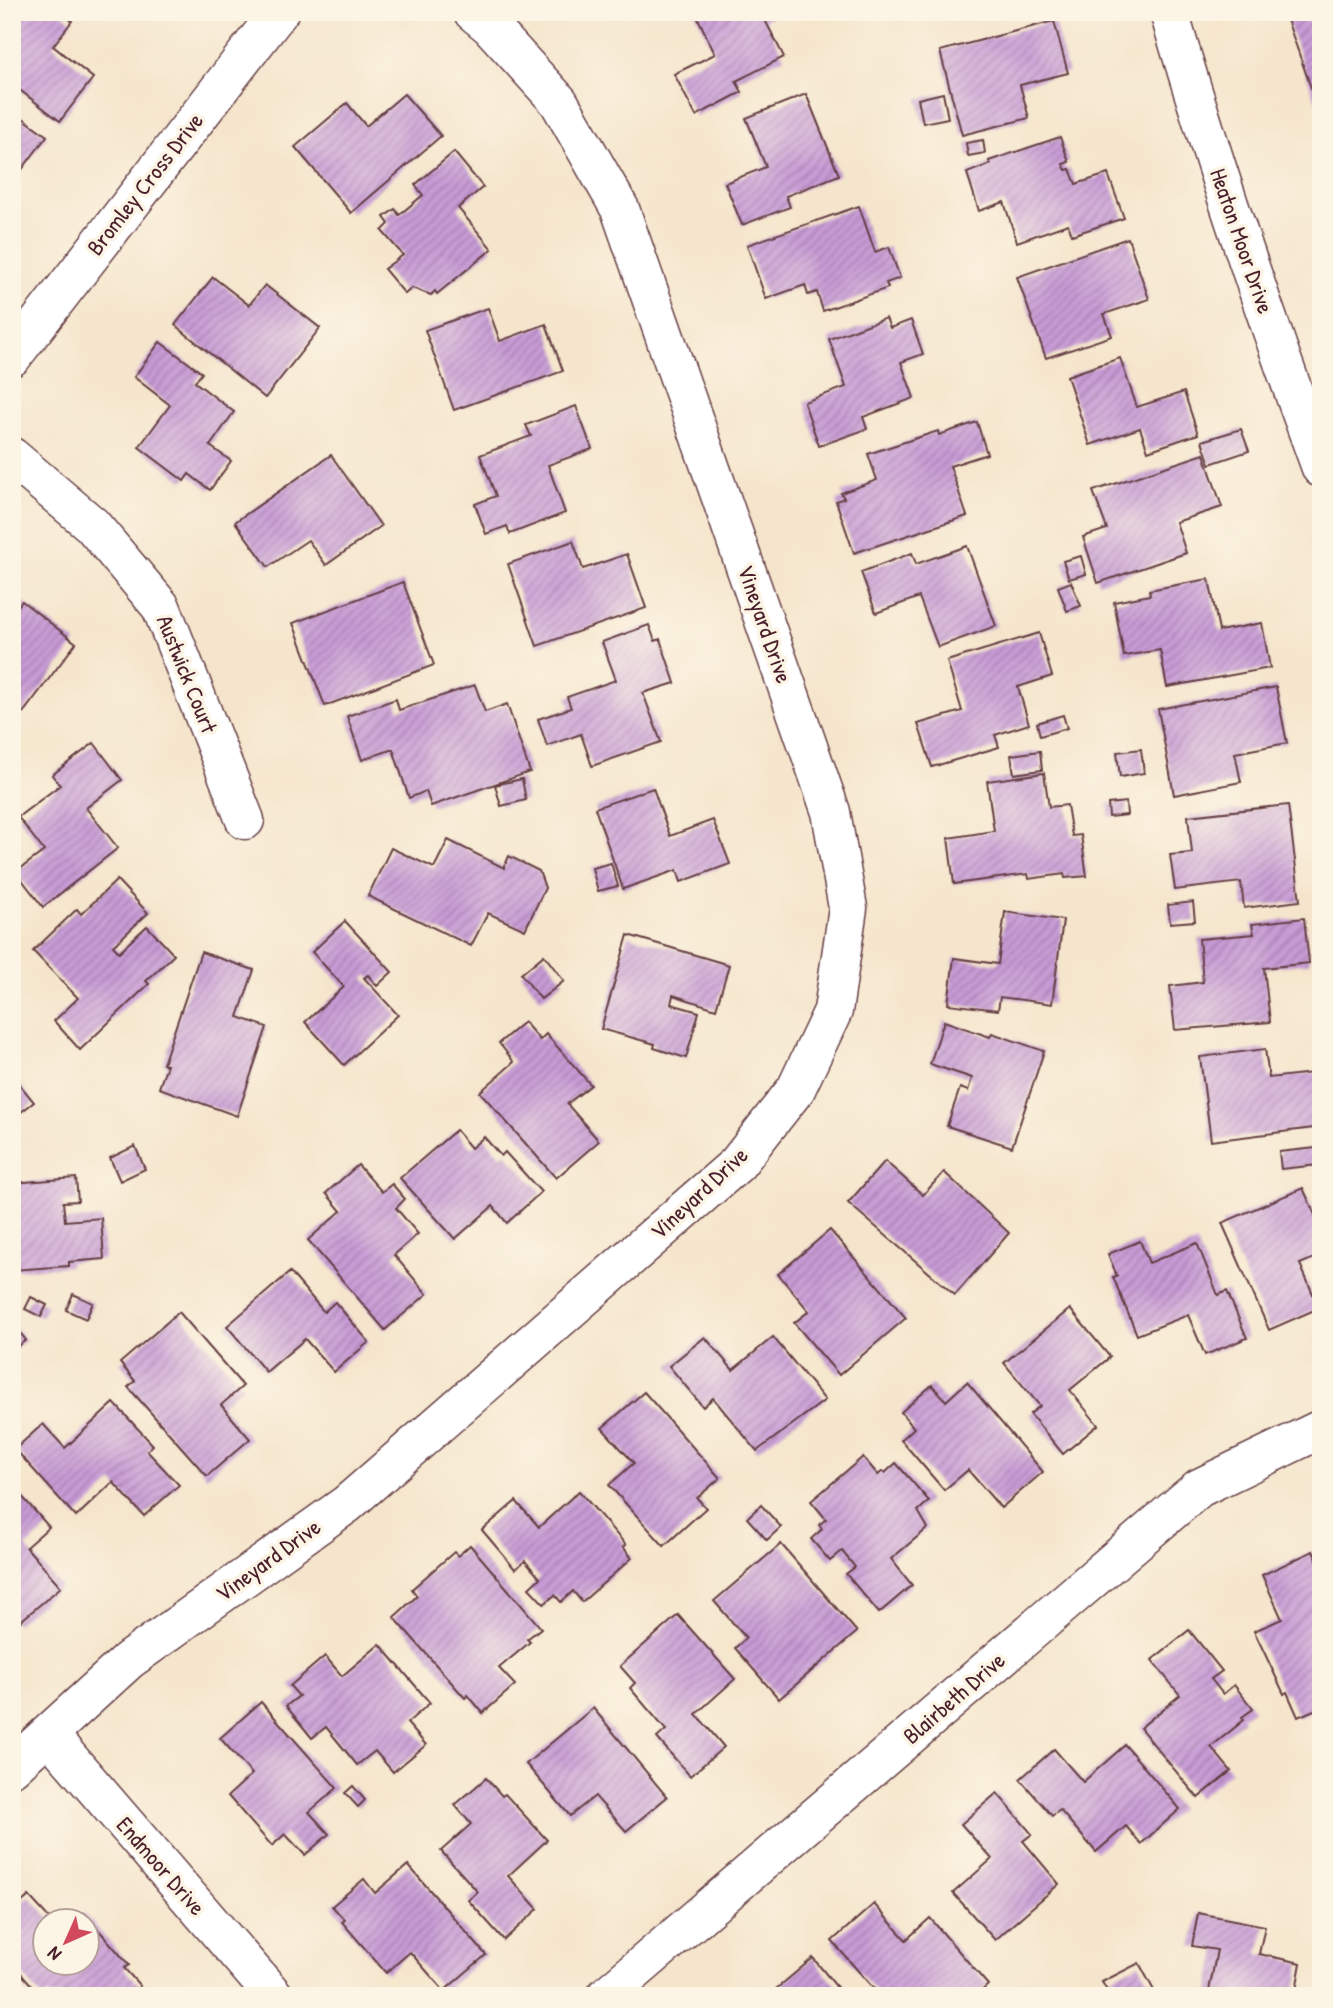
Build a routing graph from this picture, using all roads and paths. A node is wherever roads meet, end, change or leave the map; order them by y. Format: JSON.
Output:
{"nodes":[{"id":1,"x":279,"y":12,"type":"edge"},
{"id":2,"x":474,"y":12,"type":"edge"},
{"id":3,"x":1169,"y":12,"type":"edge"},
{"id":4,"x":12,"y":357,"type":"edge"},
{"id":5,"x":12,"y":457,"type":"edge"},
{"id":6,"x":1321,"y":468,"type":"edge"},
{"id":7,"x":246,"y":820,"type":"dead end"},
{"id":8,"x":1321,"y":1429,"type":"edge"},
{"id":9,"x":49,"y":1735,"type":"junction"},
{"id":10,"x":12,"y":1767,"type":"edge"},
{"id":11,"x":274,"y":1996,"type":"edge"},
{"id":12,"x":606,"y":1996,"type":"edge"}],
"edges":[{"from":1,"to":4,"type":"street","name":"Bromley Cross Drive"},
{"from":2,"to":9,"type":"street","name":"Vineyard Drive"},
{"from":3,"to":6,"type":"street","name":"Heaton Moor Drive"},
{"from":5,"to":7,"type":"street","name":"Austwick Court"},
{"from":8,"to":12,"type":"street","name":"Blairbeth Drive"},
{"from":9,"to":10,"type":"street","name":"Vineyard Drive"},
{"from":9,"to":11,"type":"street","name":"Endmoor Drive"}]}
